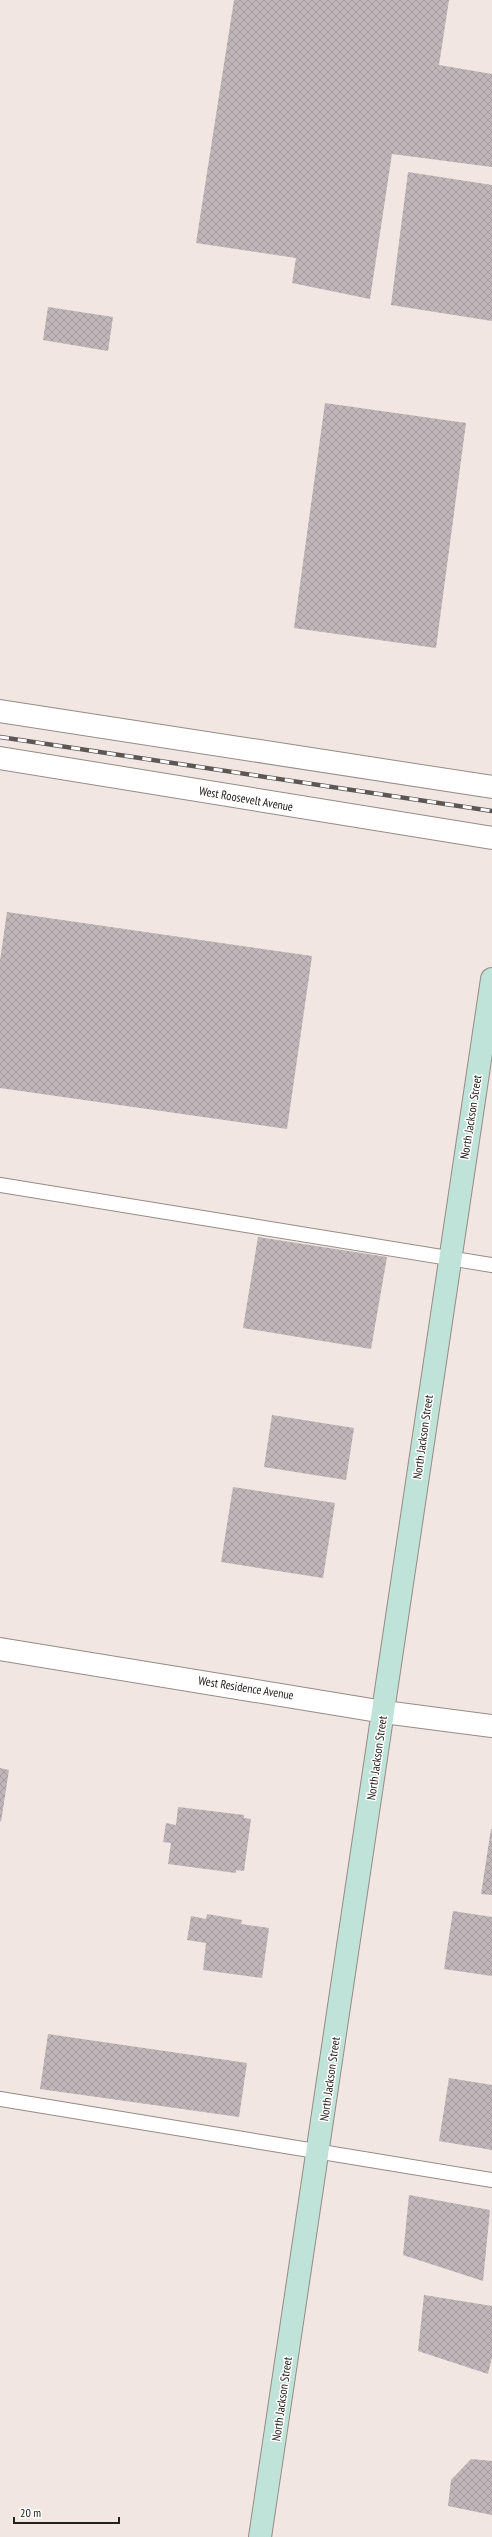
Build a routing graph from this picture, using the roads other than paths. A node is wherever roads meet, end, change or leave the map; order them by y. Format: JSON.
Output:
{"nodes":[{"id":1,"x":0,"y":711,"type":"edge"},
{"id":2,"x":0,"y":758,"type":"edge"},
{"id":3,"x":492,"y":788,"type":"edge"},
{"id":4,"x":492,"y":838,"type":"edge"},
{"id":5,"x":492,"y":979,"type":"edge"},
{"id":6,"x":0,"y":1185,"type":"edge"},
{"id":7,"x":449,"y":1258,"type":"junction"},
{"id":8,"x":492,"y":1265,"type":"edge"},
{"id":9,"x":0,"y":1649,"type":"edge"},
{"id":10,"x":384,"y":1712,"type":"junction"},
{"id":11,"x":492,"y":1726,"type":"edge"},
{"id":12,"x":0,"y":2099,"type":"edge"},
{"id":13,"x":319,"y":2150,"type":"junction"},
{"id":14,"x":492,"y":2180,"type":"edge"},
{"id":15,"x":260,"y":2537,"type":"edge"}],
"edges":[{"from":1,"to":3,"type":"street"},
{"from":2,"to":4,"type":"street","name":"West Roosevelt Avenue"},
{"from":5,"to":7,"type":"street","name":"North Jackson Street"},
{"from":6,"to":7,"type":"lane"},
{"from":7,"to":8,"type":"lane"},
{"from":7,"to":10,"type":"street","name":"North Jackson Street"},
{"from":9,"to":10,"type":"street","name":"West Residence Avenue"},
{"from":10,"to":11,"type":"street","name":"West Residence Avenue"},
{"from":10,"to":13,"type":"street","name":"North Jackson Street"},
{"from":12,"to":13,"type":"lane"},
{"from":13,"to":14,"type":"lane"},
{"from":13,"to":15,"type":"street","name":"North Jackson Street"}]}
